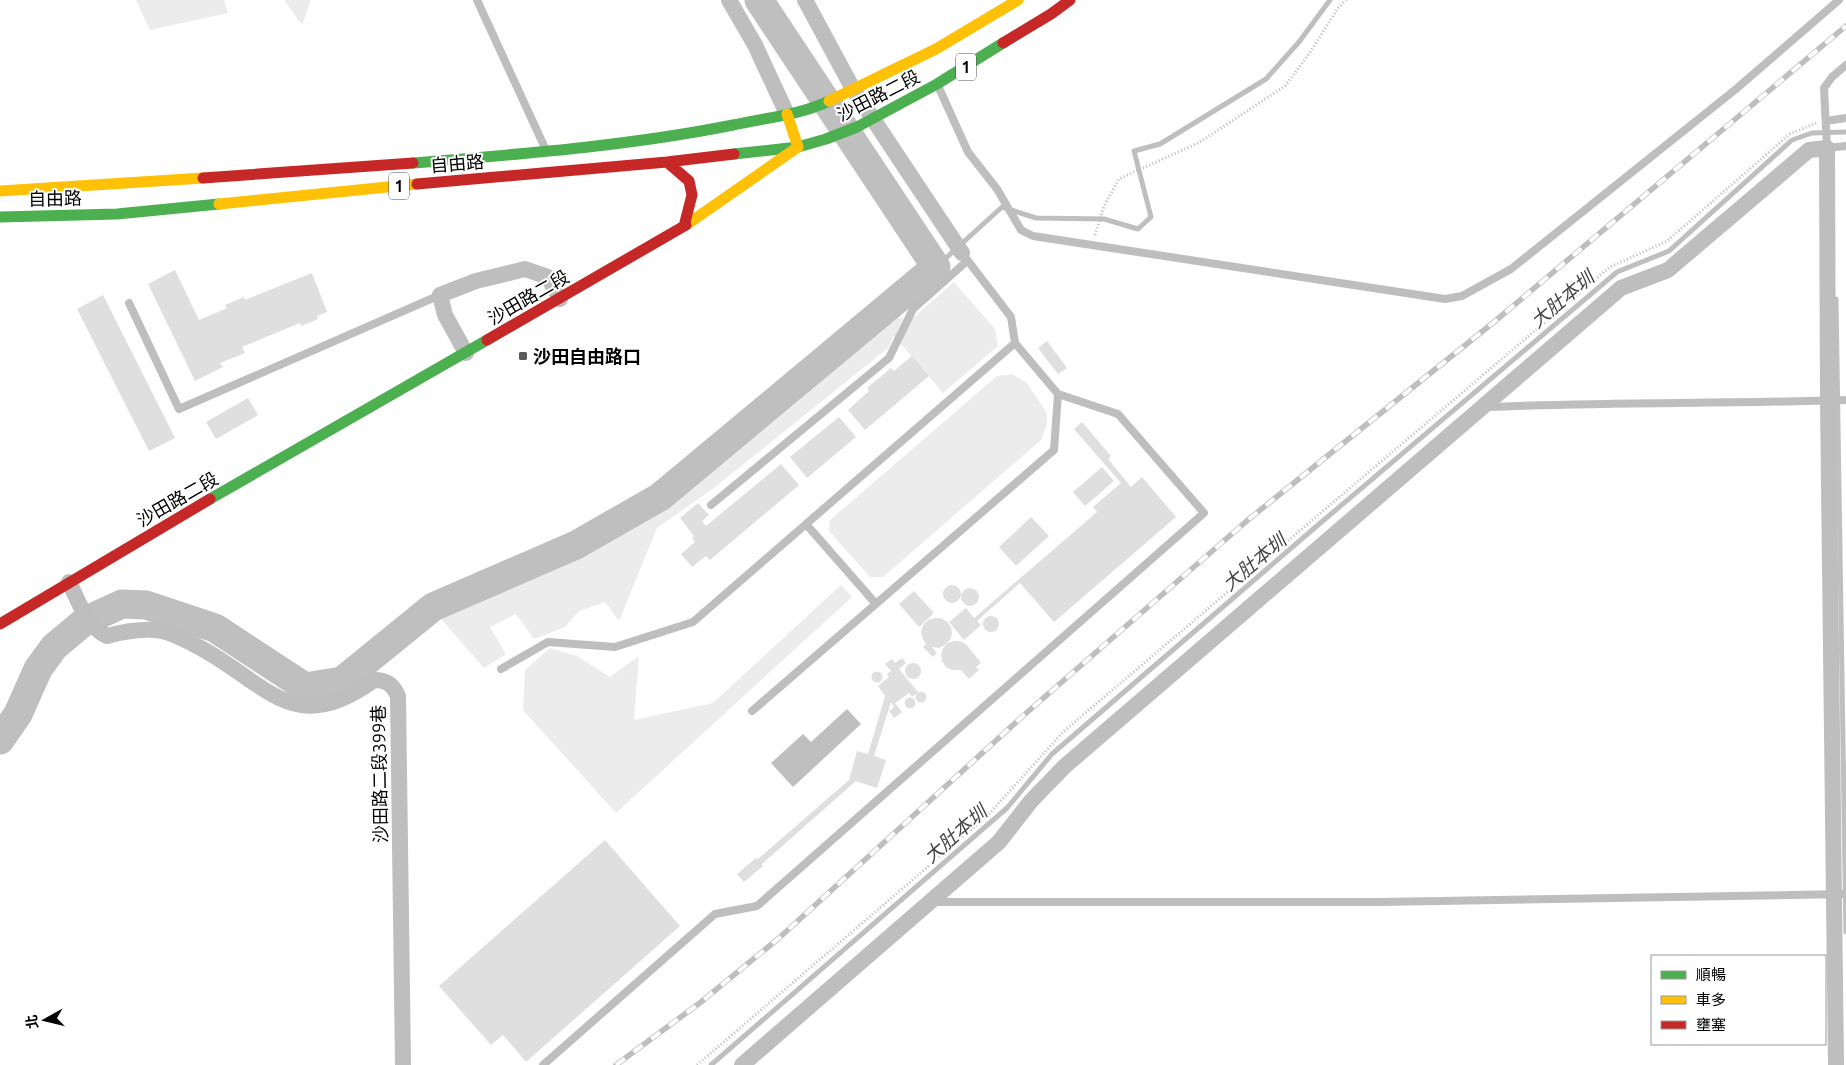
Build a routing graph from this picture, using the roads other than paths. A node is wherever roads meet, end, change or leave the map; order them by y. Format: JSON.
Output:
{"nodes":[{"id":1,"x":477,"y":0,"type":"edge"},
{"id":2,"x":729,"y":0,"type":"edge"},
{"id":3,"x":805,"y":0,"type":"edge"},
{"id":4,"x":1018,"y":0,"type":"edge"},
{"id":5,"x":1070,"y":0,"type":"edge"},
{"id":6,"x":1839,"y":0,"type":"edge"},
{"id":7,"x":1846,"y":65,"type":"edge"},
{"id":8,"x":938,"y":84,"type":"junction"},
{"id":9,"x":853,"y":89,"type":"junction"},
{"id":10,"x":787,"y":114,"type":"junction"},
{"id":11,"x":872,"y":118,"type":"junction"},
{"id":12,"x":1846,"y":118,"type":"edge"},
{"id":13,"x":1826,"y":121,"type":"junction"},
{"id":14,"x":1846,"y":146,"type":"edge"},
{"id":15,"x":798,"y":147,"type":"junction"},
{"id":16,"x":1827,"y":148,"type":"junction"},
{"id":17,"x":546,"y":152,"type":"junction"},
{"id":18,"x":667,"y":162,"type":"junction"},
{"id":19,"x":0,"y":191,"type":"edge"},
{"id":20,"x":0,"y":217,"type":"edge"},
{"id":21,"x":684,"y":226,"type":"junction"},
{"id":22,"x":964,"y":257,"type":"junction"},
{"id":23,"x":440,"y":295,"type":"junction"},
{"id":24,"x":560,"y":299,"type":"junction"},
{"id":25,"x":129,"y":303,"type":"dead end"},
{"id":26,"x":1015,"y":343,"type":"junction"},
{"id":27,"x":466,"y":353,"type":"junction"},
{"id":28,"x":1058,"y":394,"type":"junction"},
{"id":29,"x":1828,"y":400,"type":"junction"},
{"id":30,"x":1846,"y":400,"type":"edge"},
{"id":31,"x":1483,"y":407,"type":"junction"},
{"id":32,"x":711,"y":505,"type":"dead end"},
{"id":33,"x":806,"y":524,"type":"junction"},
{"id":34,"x":70,"y":582,"type":"junction"},
{"id":35,"x":876,"y":604,"type":"junction"},
{"id":36,"x":0,"y":624,"type":"edge"},
{"id":37,"x":501,"y":669,"type":"dead end"},
{"id":38,"x":752,"y":712,"type":"dead end"},
{"id":39,"x":1840,"y":894,"type":"edge"},
{"id":40,"x":928,"y":902,"type":"junction"},
{"id":41,"x":404,"y":1065,"type":"edge"},
{"id":42,"x":542,"y":1065,"type":"edge"},
{"id":43,"x":742,"y":1065,"type":"edge"},
{"id":44,"x":1836,"y":1065,"type":"edge"}],
"edges":[{"from":1,"to":17,"type":"lane"},
{"from":2,"to":10,"type":"street"},
{"from":3,"to":9,"type":"street"},
{"from":4,"to":9,"type":"main road","name":"沙田路二段","number":"1"},
{"from":5,"to":8,"type":"main road","name":"沙田路二段","number":"1"},
{"from":6,"to":8,"type":"lane"},
{"from":7,"to":13,"type":"lane"},
{"from":8,"to":11,"type":"main road","name":"沙田路二段","number":"1"},
{"from":9,"to":10,"type":"main road","name":"沙田路二段","number":"1"},
{"from":9,"to":11,"type":"street"},
{"from":10,"to":15,"type":"main road"},
{"from":10,"to":17,"type":"main road","name":"自由路","number":"1"},
{"from":11,"to":15,"type":"main road","name":"沙田路二段","number":"1"},
{"from":11,"to":22,"type":"street"},
{"from":12,"to":13,"type":"lane"},
{"from":13,"to":16,"type":"lane"},
{"from":14,"to":16,"type":"lane"},
{"from":15,"to":18,"type":"main road","name":"自由路","number":"1"},
{"from":15,"to":21,"type":"main road","name":"沙田路二段"},
{"from":16,"to":29,"type":"street"},
{"from":16,"to":31,"type":"street"},
{"from":17,"to":19,"type":"main road","name":"自由路","number":"1"},
{"from":18,"to":20,"type":"main road","name":"自由路","number":"1"},
{"from":18,"to":21,"type":"main road"},
{"from":21,"to":24,"type":"main road","name":"沙田路二段"},
{"from":22,"to":26,"type":"lane"},
{"from":22,"to":32,"type":"lane"},
{"from":23,"to":24,"type":"street"},
{"from":23,"to":25,"type":"lane"},
{"from":23,"to":27,"type":"street"},
{"from":24,"to":27,"type":"main road","name":"沙田路二段"},
{"from":26,"to":28,"type":"lane"},
{"from":26,"to":33,"type":"lane"},
{"from":27,"to":34,"type":"main road","name":"沙田路二段"},
{"from":28,"to":35,"type":"lane"},
{"from":28,"to":42,"type":"lane"},
{"from":29,"to":30,"type":"lane"},
{"from":29,"to":31,"type":"lane"},
{"from":29,"to":39,"type":"street"},
{"from":31,"to":40,"type":"street"},
{"from":33,"to":35,"type":"lane"},
{"from":33,"to":37,"type":"lane"},
{"from":34,"to":36,"type":"main road","name":"沙田路二段"},
{"from":34,"to":41,"type":"street","name":"沙田路二段399巷"},
{"from":35,"to":38,"type":"lane"},
{"from":39,"to":40,"type":"lane"},
{"from":39,"to":44,"type":"street"},
{"from":40,"to":43,"type":"street"}]}
